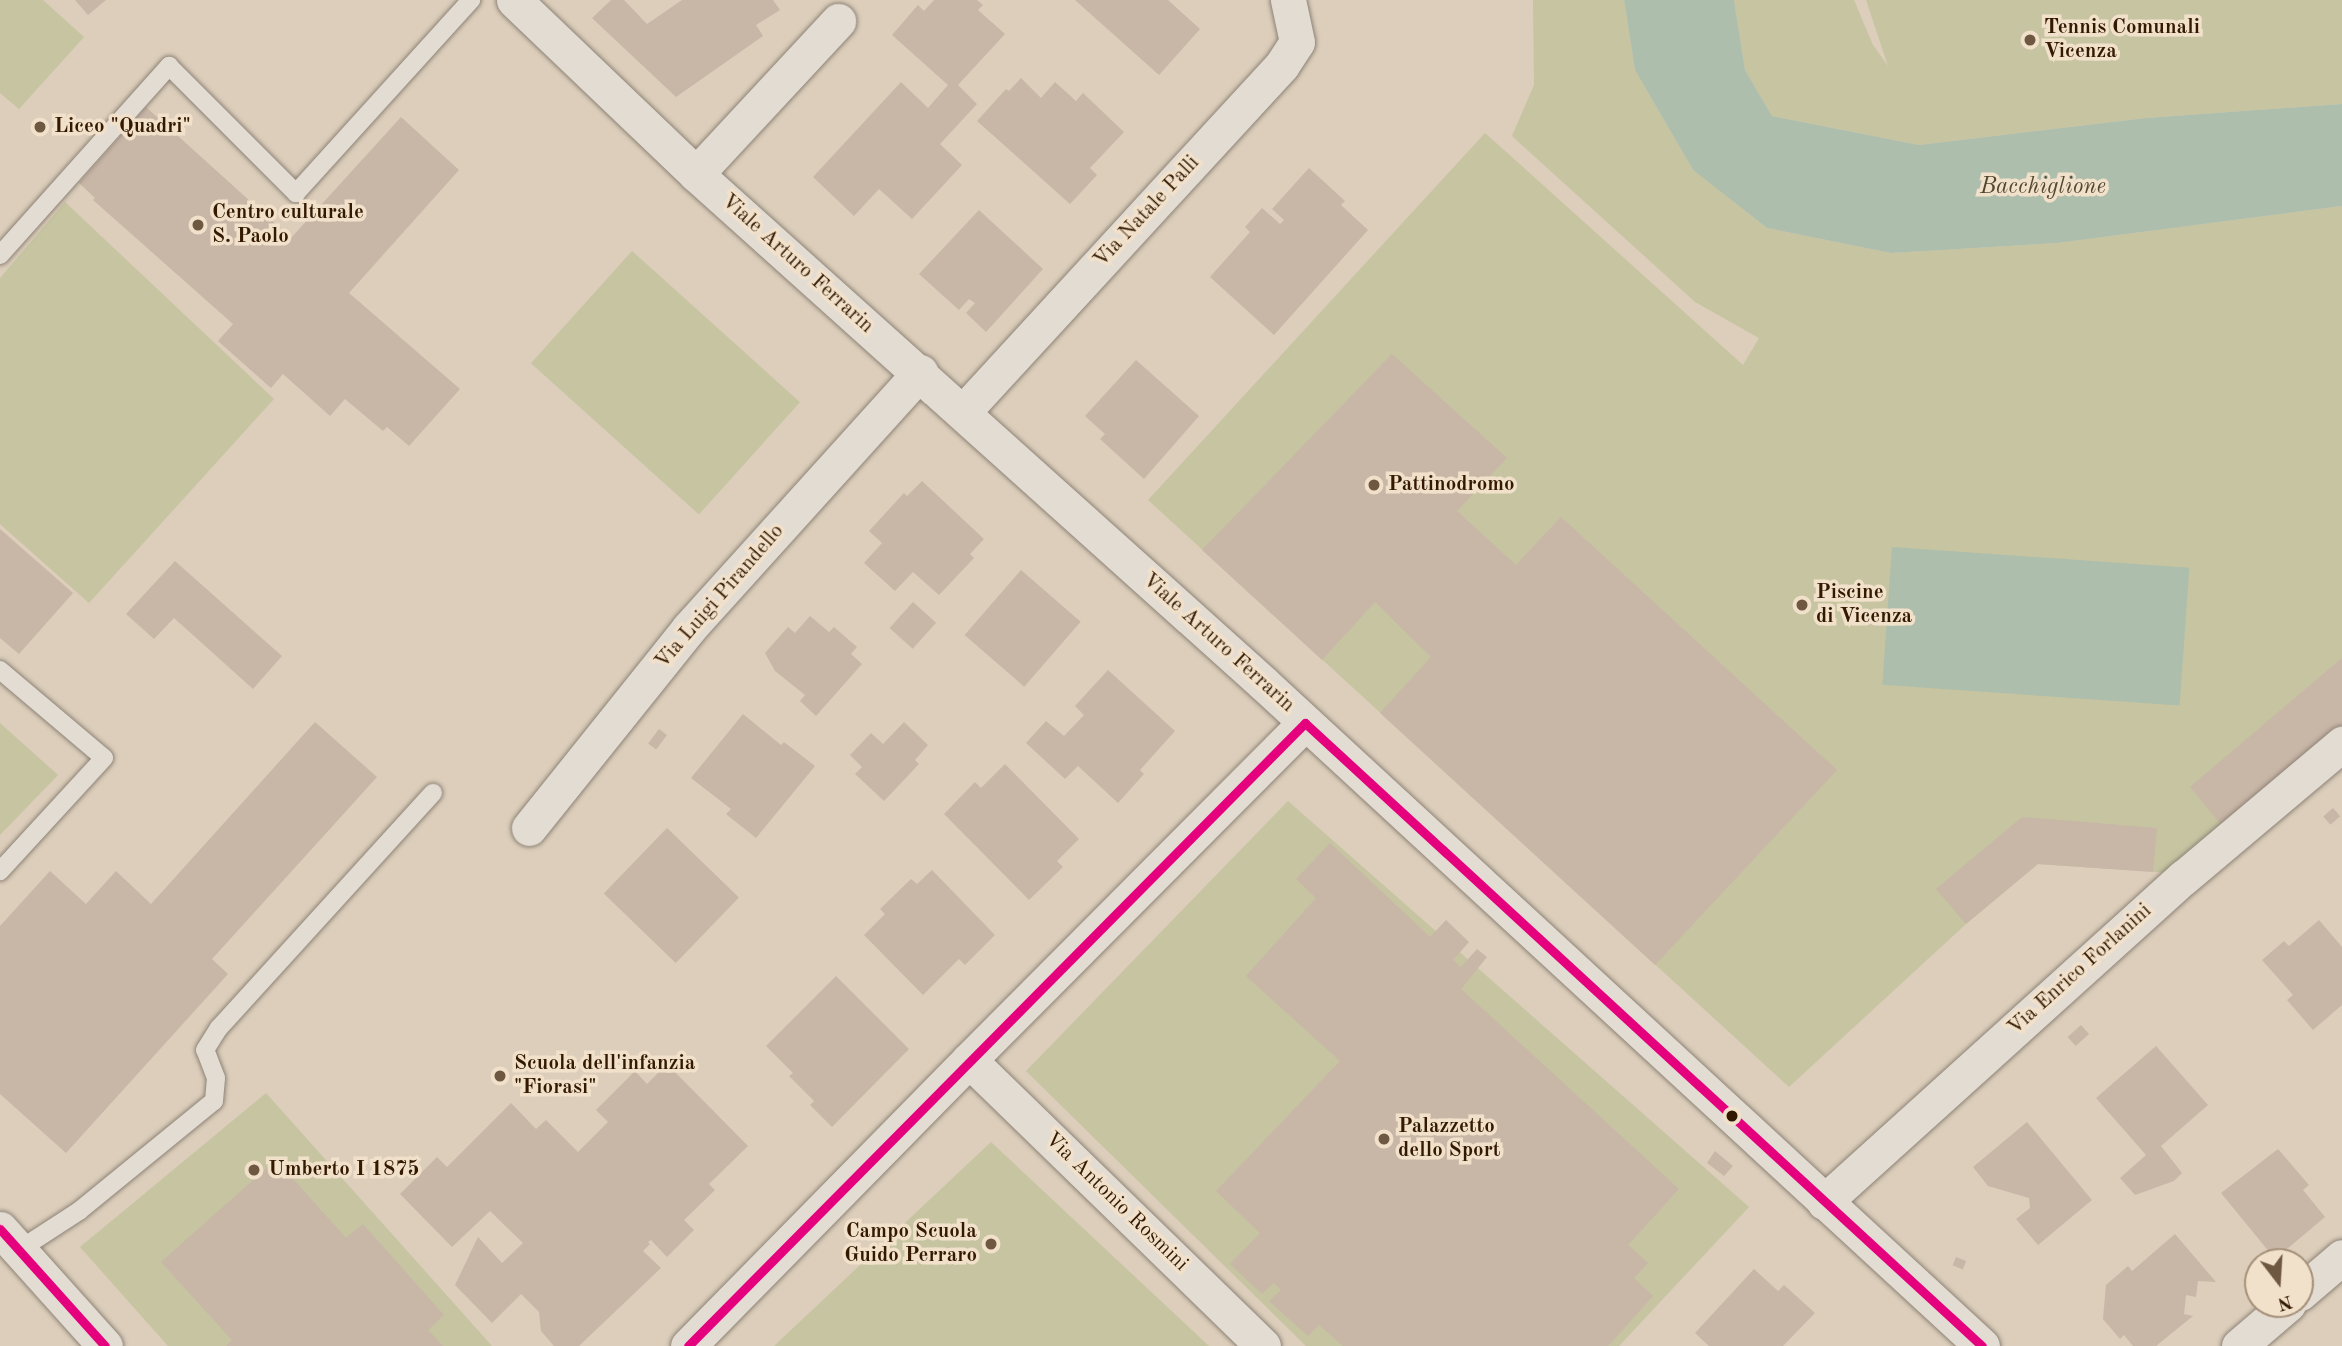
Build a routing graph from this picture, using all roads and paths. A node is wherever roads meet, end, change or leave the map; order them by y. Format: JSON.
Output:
{"nodes":[{"id":1,"x":471,"y":0,"type":"edge"},
{"id":2,"x":514,"y":0,"type":"edge"},
{"id":3,"x":1288,"y":0,"type":"edge"},
{"id":4,"x":838,"y":21,"type":"dead end"},
{"id":5,"x":696,"y":174,"type":"junction"},
{"id":6,"x":0,"y":256,"type":"edge"},
{"id":7,"x":919,"y":372,"type":"junction"},
{"id":8,"x":964,"y":412,"type":"junction"},
{"id":9,"x":0,"y":670,"type":"edge"},
{"id":10,"x":1306,"y":723,"type":"junction"},
{"id":11,"x":2342,"y":744,"type":"edge"},
{"id":12,"x":433,"y":793,"type":"dead end"},
{"id":13,"x":529,"y":828,"type":"dead end"},
{"id":14,"x":0,"y":871,"type":"edge"},
{"id":15,"x":969,"y":1060,"type":"junction"},
{"id":16,"x":1824,"y":1202,"type":"junction"},
{"id":17,"x":6,"y":1248,"type":"edge"},
{"id":18,"x":2342,"y":1257,"type":"edge"},
{"id":19,"x":2314,"y":1281,"type":"edge"},
{"id":20,"x":2272,"y":1318,"type":"edge"},
{"id":21,"x":105,"y":1346,"type":"edge"},
{"id":22,"x":688,"y":1346,"type":"edge"},
{"id":23,"x":1263,"y":1346,"type":"edge"},
{"id":24,"x":1982,"y":1346,"type":"edge"},
{"id":25,"x":2239,"y":1346,"type":"edge"}],
"edges":[{"from":1,"to":6,"type":"lane"},
{"from":2,"to":5,"type":"street","name":"Viale Arturo Ferrarin"},
{"from":3,"to":8,"type":"street","name":"Via Natale Palli"},
{"from":4,"to":5,"type":"street"},
{"from":5,"to":7,"type":"street","name":"Viale Arturo Ferrarin"},
{"from":7,"to":8,"type":"street","name":"Viale Arturo Ferrarin"},
{"from":7,"to":13,"type":"street","name":"Via Luigi Pirandello"},
{"from":8,"to":10,"type":"street","name":"Viale Arturo Ferrarin"},
{"from":9,"to":14,"type":"lane"},
{"from":10,"to":15,"type":"street"},
{"from":10,"to":16,"type":"street","name":"Viale Arturo Ferrarin"},
{"from":11,"to":16,"type":"street","name":"Via Enrico Forlanini"},
{"from":12,"to":17,"type":"lane"},
{"from":15,"to":22,"type":"street"},
{"from":15,"to":23,"type":"street","name":"Via Antonio Rosmini"},
{"from":16,"to":24,"type":"street","name":"Viale Arturo Ferrarin"},
{"from":17,"to":21,"type":"street"},
{"from":18,"to":19,"type":"street"},
{"from":20,"to":25,"type":"street"}]}
